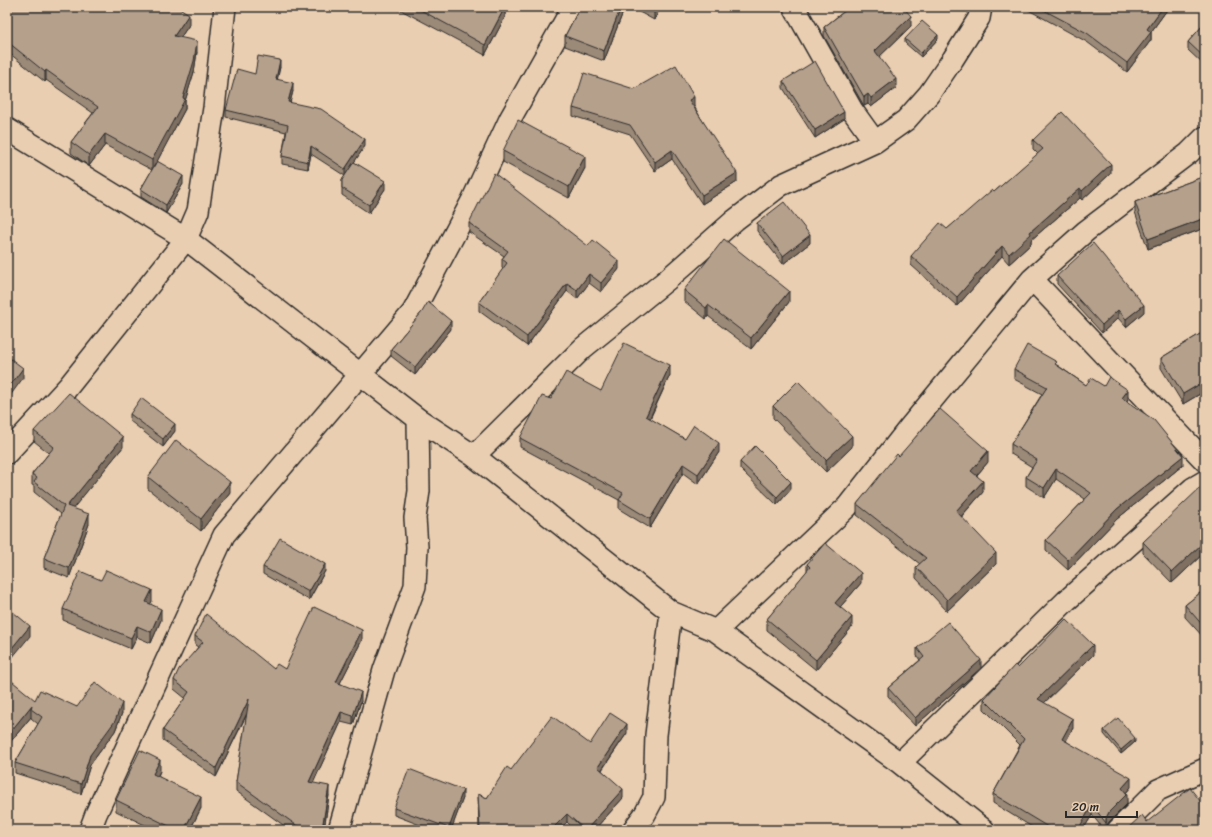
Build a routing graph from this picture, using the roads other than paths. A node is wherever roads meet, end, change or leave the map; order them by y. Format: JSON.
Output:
{"nodes":[{"id":1,"x":225,"y":7,"type":"edge"},
{"id":2,"x":573,"y":7,"type":"edge"},
{"id":3,"x":794,"y":7,"type":"edge"},
{"id":4,"x":981,"y":7,"type":"edge"},
{"id":5,"x":7,"y":129,"type":"edge"},
{"id":6,"x":1205,"y":137,"type":"edge"},
{"id":7,"x":875,"y":142,"type":"junction"},
{"id":8,"x":186,"y":240,"type":"junction"},
{"id":9,"x":1032,"y":279,"type":"junction"},
{"id":10,"x":360,"y":375,"type":"junction"},
{"id":11,"x":418,"y":419,"type":"junction"},
{"id":12,"x":7,"y":453,"type":"edge"},
{"id":13,"x":474,"y":456,"type":"junction"},
{"id":14,"x":1205,"y":461,"type":"edge"},
{"id":15,"x":1205,"y":481,"type":"edge"},
{"id":16,"x":671,"y":612,"type":"junction"},
{"id":17,"x":716,"y":631,"type":"junction"},
{"id":18,"x":900,"y":763,"type":"junction"},
{"id":19,"x":1205,"y":769,"type":"edge"},
{"id":20,"x":90,"y":830,"type":"edge"},
{"id":21,"x":339,"y":830,"type":"edge"},
{"id":22,"x":633,"y":830,"type":"edge"},
{"id":23,"x":984,"y":830,"type":"edge"},
{"id":24,"x":1118,"y":830,"type":"edge"}],
"edges":[{"from":1,"to":8,"type":"street"},
{"from":2,"to":10,"type":"street"},
{"from":3,"to":7,"type":"street"},
{"from":4,"to":7,"type":"street"},
{"from":5,"to":8,"type":"street"},
{"from":6,"to":9,"type":"street"},
{"from":7,"to":13,"type":"street"},
{"from":8,"to":10,"type":"street"},
{"from":8,"to":12,"type":"street"},
{"from":9,"to":14,"type":"street"},
{"from":9,"to":17,"type":"street"},
{"from":10,"to":11,"type":"street"},
{"from":10,"to":20,"type":"street"},
{"from":11,"to":13,"type":"street"},
{"from":11,"to":21,"type":"street"},
{"from":13,"to":16,"type":"street"},
{"from":15,"to":18,"type":"street"},
{"from":16,"to":17,"type":"street"},
{"from":16,"to":22,"type":"street"},
{"from":17,"to":18,"type":"street"},
{"from":18,"to":23,"type":"street"},
{"from":19,"to":24,"type":"street"}]}
